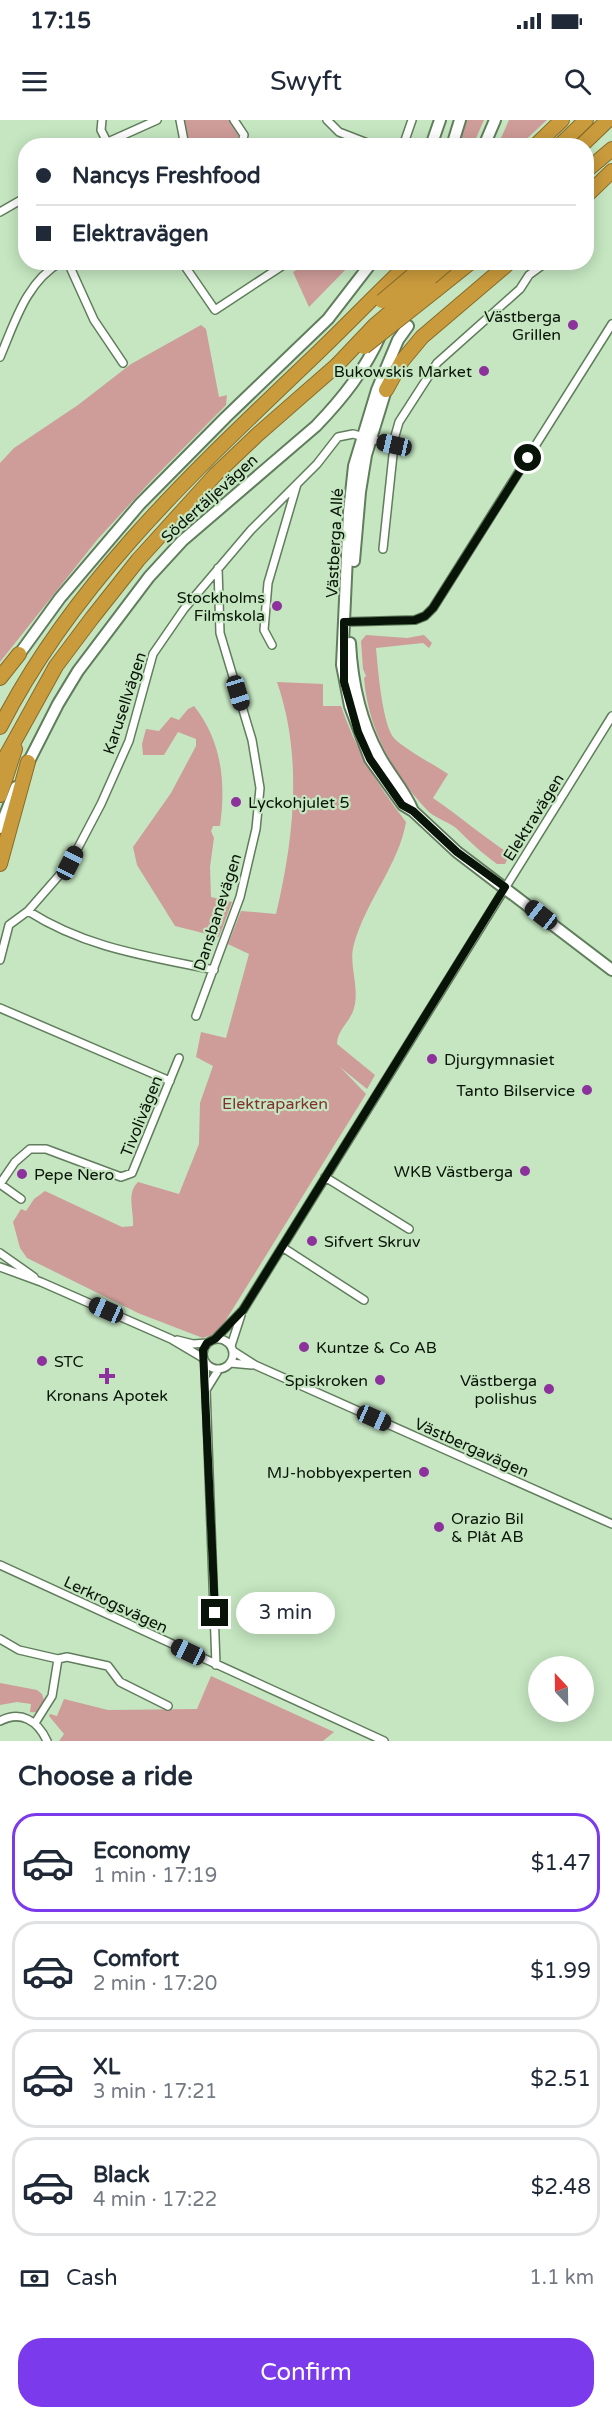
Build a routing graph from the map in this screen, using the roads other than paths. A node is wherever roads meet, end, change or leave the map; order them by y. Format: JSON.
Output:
{"nodes":[{"id":1,"x":102,"y":120,"type":"edge"},
{"id":2,"x":157,"y":120,"type":"edge"},
{"id":3,"x":180,"y":120,"type":"edge"},
{"id":4,"x":234,"y":120,"type":"edge"},
{"id":5,"x":327,"y":120,"type":"edge"},
{"id":6,"x":412,"y":120,"type":"edge"},
{"id":7,"x":440,"y":120,"type":"edge"},
{"id":8,"x":460,"y":120,"type":"edge"},
{"id":9,"x":495,"y":120,"type":"edge"},
{"id":10,"x":562,"y":120,"type":"edge"},
{"id":11,"x":586,"y":120,"type":"edge"},
{"id":12,"x":608,"y":120,"type":"edge"},
{"id":13,"x":105,"y":138,"type":"edge"},
{"id":14,"x":116,"y":138,"type":"edge"},
{"id":15,"x":183,"y":138,"type":"edge"},
{"id":16,"x":243,"y":138,"type":"edge"},
{"id":17,"x":354,"y":138,"type":"edge"},
{"id":18,"x":406,"y":138,"type":"edge"},
{"id":19,"x":434,"y":138,"type":"edge"},
{"id":20,"x":454,"y":138,"type":"edge"},
{"id":21,"x":487,"y":138,"type":"edge"},
{"id":22,"x":544,"y":138,"type":"edge"},
{"id":23,"x":567,"y":138,"type":"edge"},
{"id":24,"x":589,"y":138,"type":"edge"},
{"id":25,"x":612,"y":149,"type":"edge"},
{"id":26,"x":594,"y":164,"type":"edge"},
{"id":27,"x":612,"y":171,"type":"edge"},
{"id":28,"x":594,"y":188,"type":"edge"},
{"id":29,"x":18,"y":202,"type":"edge"},
{"id":30,"x":0,"y":212,"type":"edge"},
{"id":31,"x":50,"y":270,"type":"edge"},
{"id":32,"x":71,"y":270,"type":"edge"},
{"id":33,"x":188,"y":270,"type":"edge"},
{"id":34,"x":276,"y":270,"type":"edge"},
{"id":35,"x":366,"y":270,"type":"edge"},
{"id":36,"x":402,"y":270,"type":"edge"},
{"id":37,"x":408,"y":270,"type":"edge"},
{"id":38,"x":419,"y":270,"type":"edge"},
{"id":39,"x":432,"y":270,"type":"edge"},
{"id":40,"x":440,"y":270,"type":"edge"},
{"id":41,"x":461,"y":270,"type":"edge"},
{"id":42,"x":501,"y":270,"type":"edge"},
{"id":43,"x":536,"y":270,"type":"edge"},
{"id":44,"x":612,"y":324,"type":"edge"},
{"id":45,"x":408,"y":326,"type":"junction"},
{"id":46,"x":0,"y":357,"type":"edge"},
{"id":47,"x":123,"y":363,"type":"dead end"},
{"id":48,"x":306,"y":364,"type":"junction"},
{"id":49,"x":338,"y":365,"type":"junction"},
{"id":50,"x":386,"y":390,"type":"junction"},
{"id":51,"x":366,"y":438,"type":"junction"},
{"id":52,"x":394,"y":445,"type":"junction"},
{"id":53,"x":297,"y":484,"type":"junction"},
{"id":54,"x":383,"y":549,"type":"dead end"},
{"id":55,"x":218,"y":568,"type":"junction"},
{"id":56,"x":347,"y":622,"type":"junction"},
{"id":57,"x":272,"y":645,"type":"dead end"},
{"id":58,"x":19,"y":654,"type":"junction"},
{"id":59,"x":0,"y":678,"type":"edge"},
{"id":60,"x":0,"y":687,"type":"edge"},
{"id":61,"x":12,"y":704,"type":"junction"},
{"id":62,"x":612,"y":716,"type":"edge"},
{"id":63,"x":0,"y":719,"type":"edge"},
{"id":64,"x":0,"y":727,"type":"edge"},
{"id":65,"x":18,"y":734,"type":"junction"},
{"id":66,"x":28,"y":762,"type":"junction"},
{"id":67,"x":0,"y":767,"type":"edge"},
{"id":68,"x":0,"y":795,"type":"edge"},
{"id":69,"x":0,"y":828,"type":"edge"},
{"id":70,"x":0,"y":864,"type":"edge"},
{"id":71,"x":505,"y":887,"type":"junction"},
{"id":72,"x":30,"y":908,"type":"junction"},
{"id":73,"x":0,"y":960,"type":"edge"},
{"id":74,"x":214,"y":970,"type":"junction"},
{"id":75,"x":612,"y":970,"type":"edge"},
{"id":76,"x":0,"y":1008,"type":"edge"},
{"id":77,"x":196,"y":1016,"type":"dead end"},
{"id":78,"x":179,"y":1058,"type":"dead end"},
{"id":79,"x":170,"y":1081,"type":"junction"},
{"id":80,"x":326,"y":1177,"type":"junction"},
{"id":81,"x":0,"y":1184,"type":"edge"},
{"id":82,"x":21,"y":1198,"type":"dead end"},
{"id":83,"x":410,"y":1228,"type":"dead end"},
{"id":84,"x":282,"y":1247,"type":"junction"},
{"id":85,"x":0,"y":1253,"type":"edge"},
{"id":86,"x":0,"y":1268,"type":"edge"},
{"id":87,"x":41,"y":1282,"type":"junction"},
{"id":88,"x":364,"y":1300,"type":"dead end"},
{"id":89,"x":243,"y":1310,"type":"junction"},
{"id":90,"x":171,"y":1339,"type":"junction"},
{"id":91,"x":215,"y":1339,"type":"junction"},
{"id":92,"x":207,"y":1343,"type":"junction"},
{"id":93,"x":232,"y":1349,"type":"junction"},
{"id":94,"x":204,"y":1360,"type":"junction"},
{"id":95,"x":230,"y":1363,"type":"junction"},
{"id":96,"x":255,"y":1365,"type":"junction"},
{"id":97,"x":219,"y":1369,"type":"junction"},
{"id":98,"x":205,"y":1391,"type":"junction"},
{"id":99,"x":612,"y":1524,"type":"edge"},
{"id":100,"x":0,"y":1565,"type":"edge"},
{"id":101,"x":0,"y":1639,"type":"edge"},
{"id":102,"x":58,"y":1659,"type":"junction"},
{"id":103,"x":216,"y":1665,"type":"junction"},
{"id":104,"x":168,"y":1706,"type":"dead end"},
{"id":105,"x":0,"y":1720,"type":"edge"},
{"id":106,"x":35,"y":1723,"type":"junction"},
{"id":107,"x":46,"y":1741,"type":"edge"},
{"id":108,"x":384,"y":1741,"type":"edge"}],
"edges":[{"from":1,"to":13,"type":"street"},
{"from":2,"to":14,"type":"street"},
{"from":3,"to":15,"type":"street"},
{"from":4,"to":16,"type":"street"},
{"from":5,"to":17,"type":"street"},
{"from":6,"to":18,"type":"street"},
{"from":7,"to":19,"type":"main road"},
{"from":8,"to":20,"type":"main road"},
{"from":9,"to":21,"type":"main road"},
{"from":10,"to":22,"type":"highway"},
{"from":11,"to":23,"type":"highway"},
{"from":12,"to":24,"type":"highway"},
{"from":25,"to":26,"type":"highway"},
{"from":27,"to":28,"type":"highway"},
{"from":29,"to":30,"type":"street"},
{"from":31,"to":46,"type":"street"},
{"from":32,"to":47,"type":"street"},
{"from":33,"to":34,"type":"street"},
{"from":35,"to":58,"type":"main road"},
{"from":36,"to":48,"type":"highway"},
{"from":37,"to":66,"type":"main road","name":"Södertäljevägen"},
{"from":38,"to":48,"type":"highway","bridge":true},
{"from":39,"to":45,"type":"main road","name":"Västberga Allé"},
{"from":40,"to":49,"type":"highway","bridge":true},
{"from":41,"to":49,"type":"highway","bridge":true},
{"from":42,"to":50,"type":"highway"},
{"from":43,"to":52,"type":"street"},
{"from":44,"to":56,"type":"street"},
{"from":45,"to":50,"type":"main road","name":"Västberga Allé"},
{"from":45,"to":51,"type":"main road","name":"Västberga Allé"},
{"from":48,"to":61,"type":"highway","name":"Södertäljevägen"},
{"from":49,"to":65,"type":"highway","name":"Södertäljevägen"},
{"from":50,"to":51,"type":"main road","name":"Västberga Allé"},
{"from":51,"to":52,"type":"street"},
{"from":51,"to":53,"type":"street","name":"Karusellvägen"},
{"from":51,"to":56,"type":"main road","name":"Västberga Allé"},
{"from":52,"to":54,"type":"street"},
{"from":53,"to":55,"type":"street","name":"Karusellvägen"},
{"from":53,"to":57,"type":"street"},
{"from":55,"to":72,"type":"street","name":"Karusellvägen"},
{"from":55,"to":74,"type":"street","name":"Dansbanevägen"},
{"from":56,"to":71,"type":"main road","name":"Västberga Allé"},
{"from":58,"to":59,"type":"highway"},
{"from":58,"to":60,"type":"main road"},
{"from":61,"to":63,"type":"highway"},
{"from":61,"to":64,"type":"highway","name":"Södertäljevägen"},
{"from":62,"to":71,"type":"street","name":"Elektravägen"},
{"from":65,"to":67,"type":"highway","name":"Södertäljevägen"},
{"from":65,"to":68,"type":"highway"},
{"from":66,"to":69,"type":"main road","name":"Södertäljevägen"},
{"from":66,"to":70,"type":"highway"},
{"from":71,"to":75,"type":"main road","name":"Västberga Allé"},
{"from":71,"to":80,"type":"street","name":"Elektravägen"},
{"from":72,"to":73,"type":"street","name":"Karusellvägen"},
{"from":72,"to":74,"type":"street"},
{"from":74,"to":77,"type":"street","name":"Dansbanevägen"},
{"from":76,"to":79,"type":"street"},
{"from":78,"to":79,"type":"street","name":"Tivolivägen"},
{"from":79,"to":81,"type":"street","name":"Tivolivägen"},
{"from":80,"to":83,"type":"street"},
{"from":80,"to":84,"type":"street","name":"Elektravägen"},
{"from":81,"to":82,"type":"street"},
{"from":84,"to":88,"type":"street"},
{"from":84,"to":89,"type":"street","name":"Elektravägen"},
{"from":85,"to":87,"type":"street"},
{"from":86,"to":87,"type":"street"},
{"from":87,"to":90,"type":"street"},
{"from":89,"to":91,"type":"street","name":"Elektravägen"},
{"from":89,"to":93,"type":"street","name":"Elektravägen"},
{"from":90,"to":92,"type":"street"},
{"from":90,"to":94,"type":"street"},
{"from":91,"to":92,"type":"street"},
{"from":91,"to":93,"type":"street"},
{"from":92,"to":94,"type":"street"},
{"from":93,"to":95,"type":"street"},
{"from":93,"to":96,"type":"street","name":"Västbergavägen"},
{"from":94,"to":97,"type":"street"},
{"from":94,"to":98,"type":"street"},
{"from":95,"to":96,"type":"street","name":"Västbergavägen"},
{"from":95,"to":97,"type":"street"},
{"from":96,"to":99,"type":"street","name":"Västbergavägen"},
{"from":97,"to":98,"type":"street"},
{"from":98,"to":103,"type":"street"},
{"from":100,"to":103,"type":"street","name":"Lerkrogsvägen"},
{"from":101,"to":102,"type":"street"},
{"from":102,"to":104,"type":"street"},
{"from":102,"to":106,"type":"street"},
{"from":103,"to":108,"type":"street","name":"Lerkrogsvägen"},
{"from":105,"to":106,"type":"street"},
{"from":106,"to":107,"type":"street"}]}
